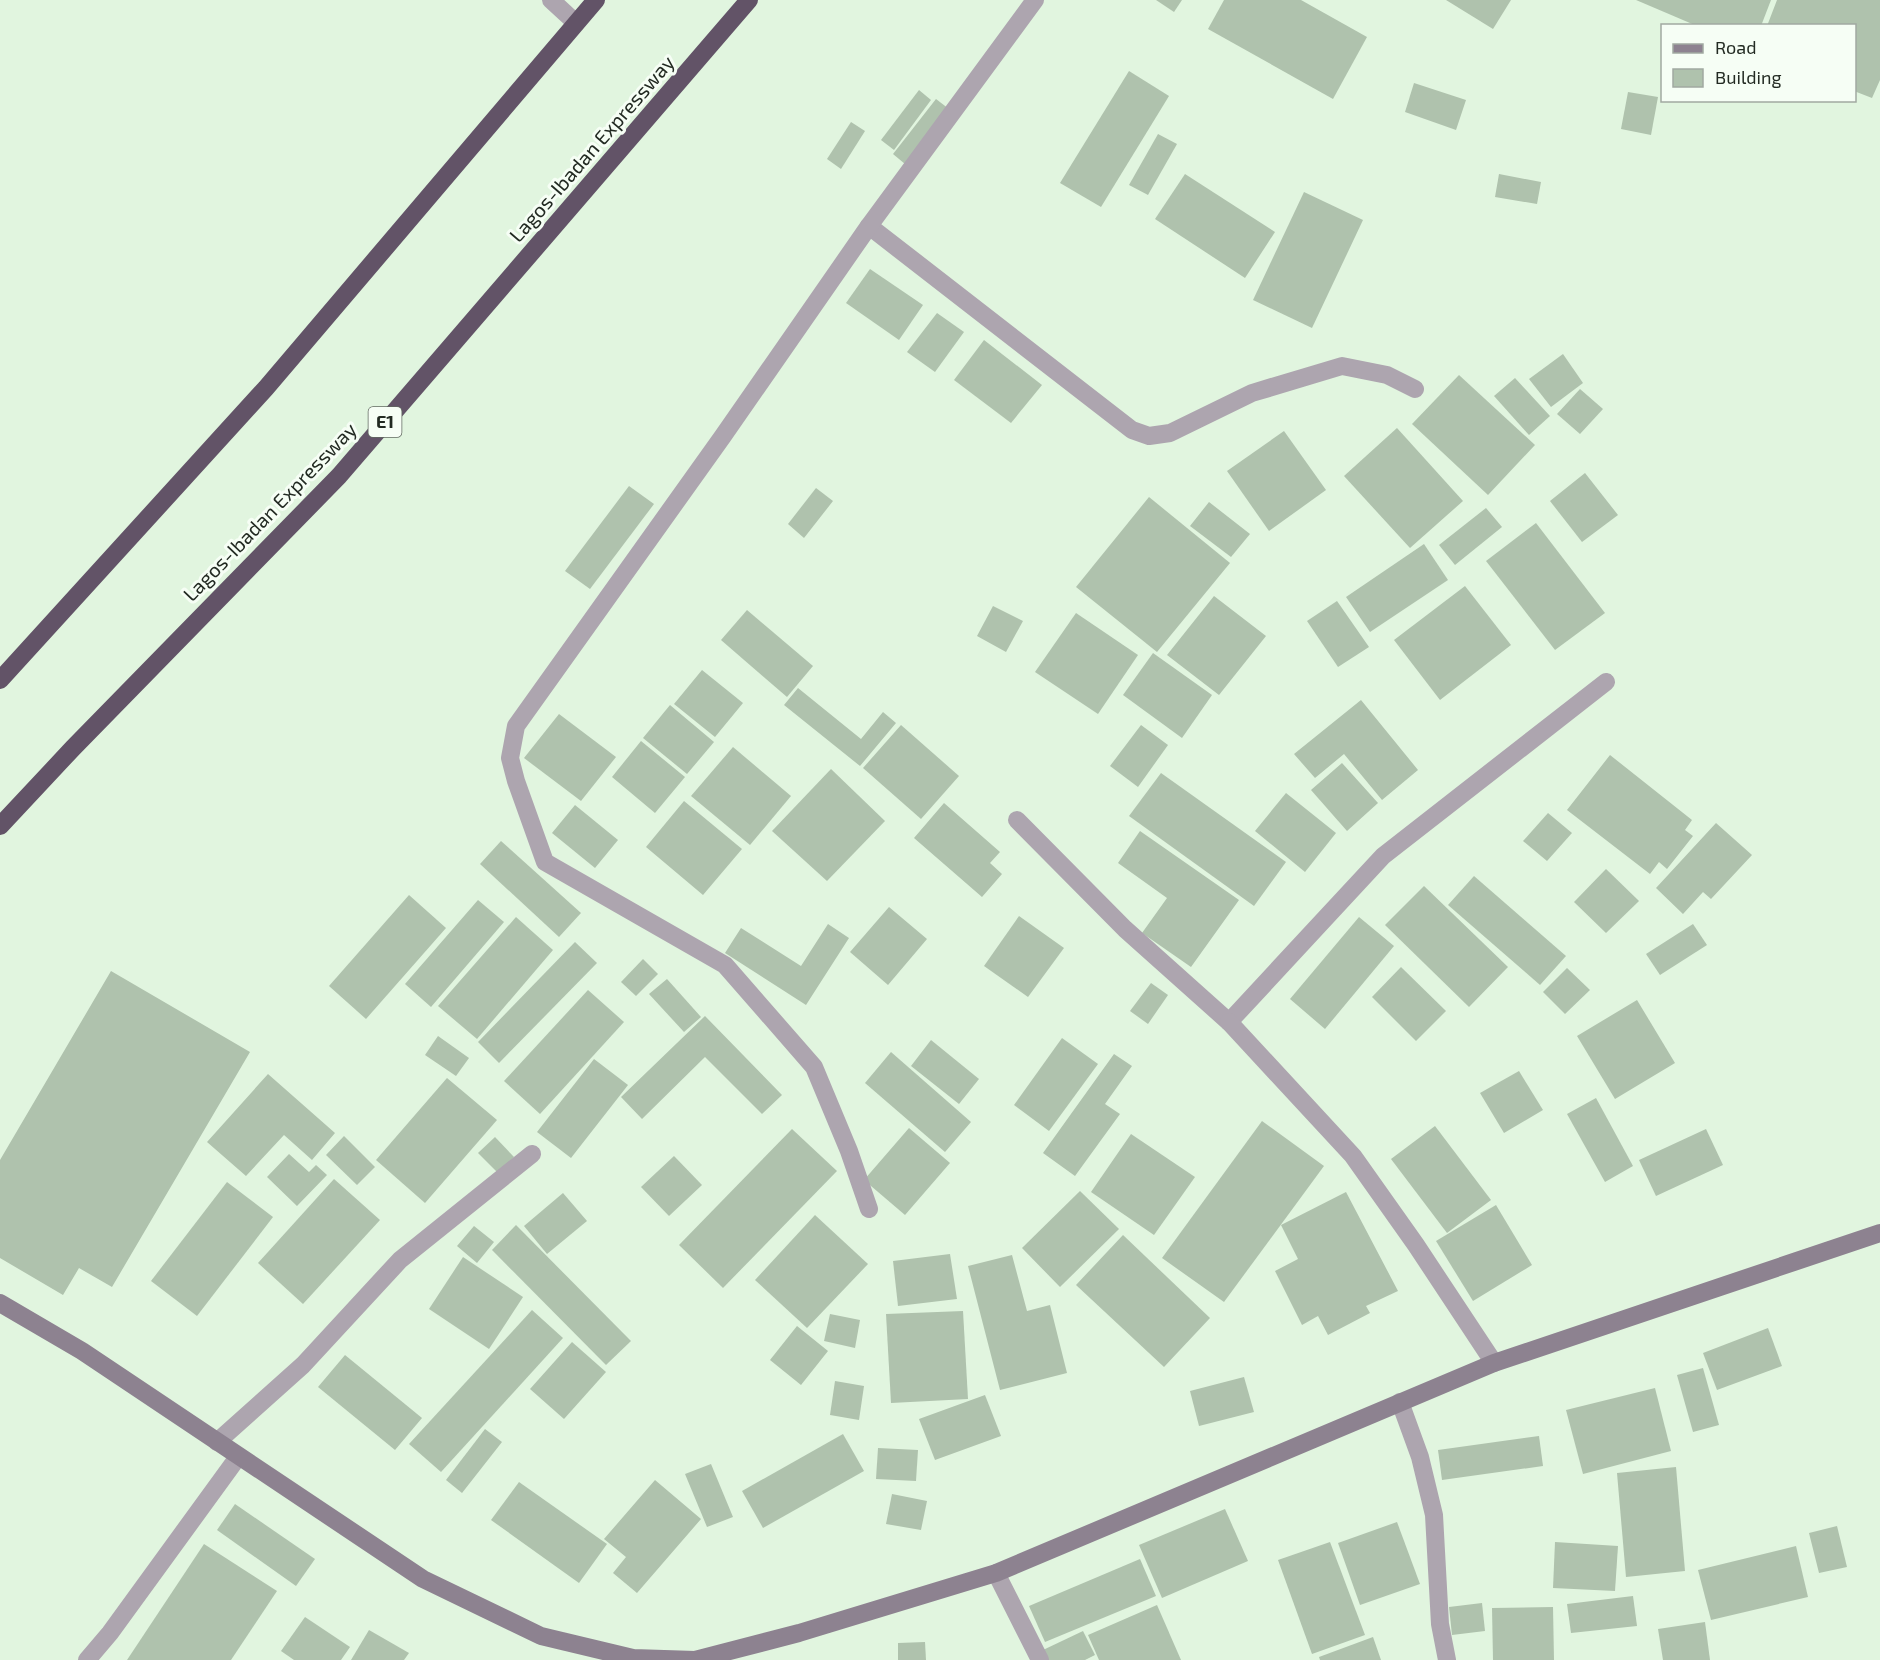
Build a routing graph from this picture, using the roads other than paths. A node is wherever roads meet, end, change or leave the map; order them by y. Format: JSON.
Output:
{"nodes":[{"id":1,"x":551,"y":0,"type":"edge"},
{"id":2,"x":596,"y":0,"type":"edge"},
{"id":3,"x":749,"y":0,"type":"edge"},
{"id":4,"x":1035,"y":0,"type":"edge"},
{"id":5,"x":576,"y":23,"type":"junction"},
{"id":6,"x":869,"y":226,"type":"junction"},
{"id":7,"x":1415,"y":389,"type":"dead end"},
{"id":8,"x":0,"y":680,"type":"edge"},
{"id":9,"x":1606,"y":682,"type":"dead end"},
{"id":10,"x":1017,"y":820,"type":"dead end"},
{"id":11,"x":0,"y":826,"type":"edge"},
{"id":12,"x":1228,"y":1022,"type":"junction"},
{"id":13,"x":532,"y":1154,"type":"dead end"},
{"id":14,"x":869,"y":1209,"type":"dead end"},
{"id":15,"x":1880,"y":1233,"type":"edge"},
{"id":16,"x":0,"y":1303,"type":"edge"},
{"id":17,"x":1494,"y":1363,"type":"junction"},
{"id":18,"x":1400,"y":1402,"type":"junction"},
{"id":19,"x":217,"y":1442,"type":"junction"},
{"id":20,"x":238,"y":1457,"type":"junction"},
{"id":21,"x":996,"y":1573,"type":"junction"},
{"id":22,"x":87,"y":1660,"type":"edge"},
{"id":23,"x":695,"y":1660,"type":"edge"},
{"id":24,"x":1040,"y":1660,"type":"edge"},
{"id":25,"x":1447,"y":1660,"type":"edge"}],
"edges":[{"from":1,"to":5,"type":"street"},
{"from":2,"to":5,"type":"highway"},
{"from":3,"to":11,"type":"highway","name":"Lagos-Ibadan Expressway","number":"E1"},
{"from":4,"to":6,"type":"street"},
{"from":5,"to":8,"type":"highway"},
{"from":6,"to":7,"type":"street"},
{"from":6,"to":14,"type":"street"},
{"from":9,"to":12,"type":"street"},
{"from":10,"to":12,"type":"street"},
{"from":12,"to":17,"type":"street"},
{"from":13,"to":19,"type":"street"},
{"from":15,"to":17,"type":"street"},
{"from":16,"to":19,"type":"street"},
{"from":17,"to":18,"type":"street"},
{"from":18,"to":21,"type":"street"},
{"from":18,"to":25,"type":"street"},
{"from":19,"to":20,"type":"street"},
{"from":20,"to":22,"type":"street"},
{"from":20,"to":23,"type":"street"},
{"from":21,"to":23,"type":"street"},
{"from":21,"to":24,"type":"street"}]}
